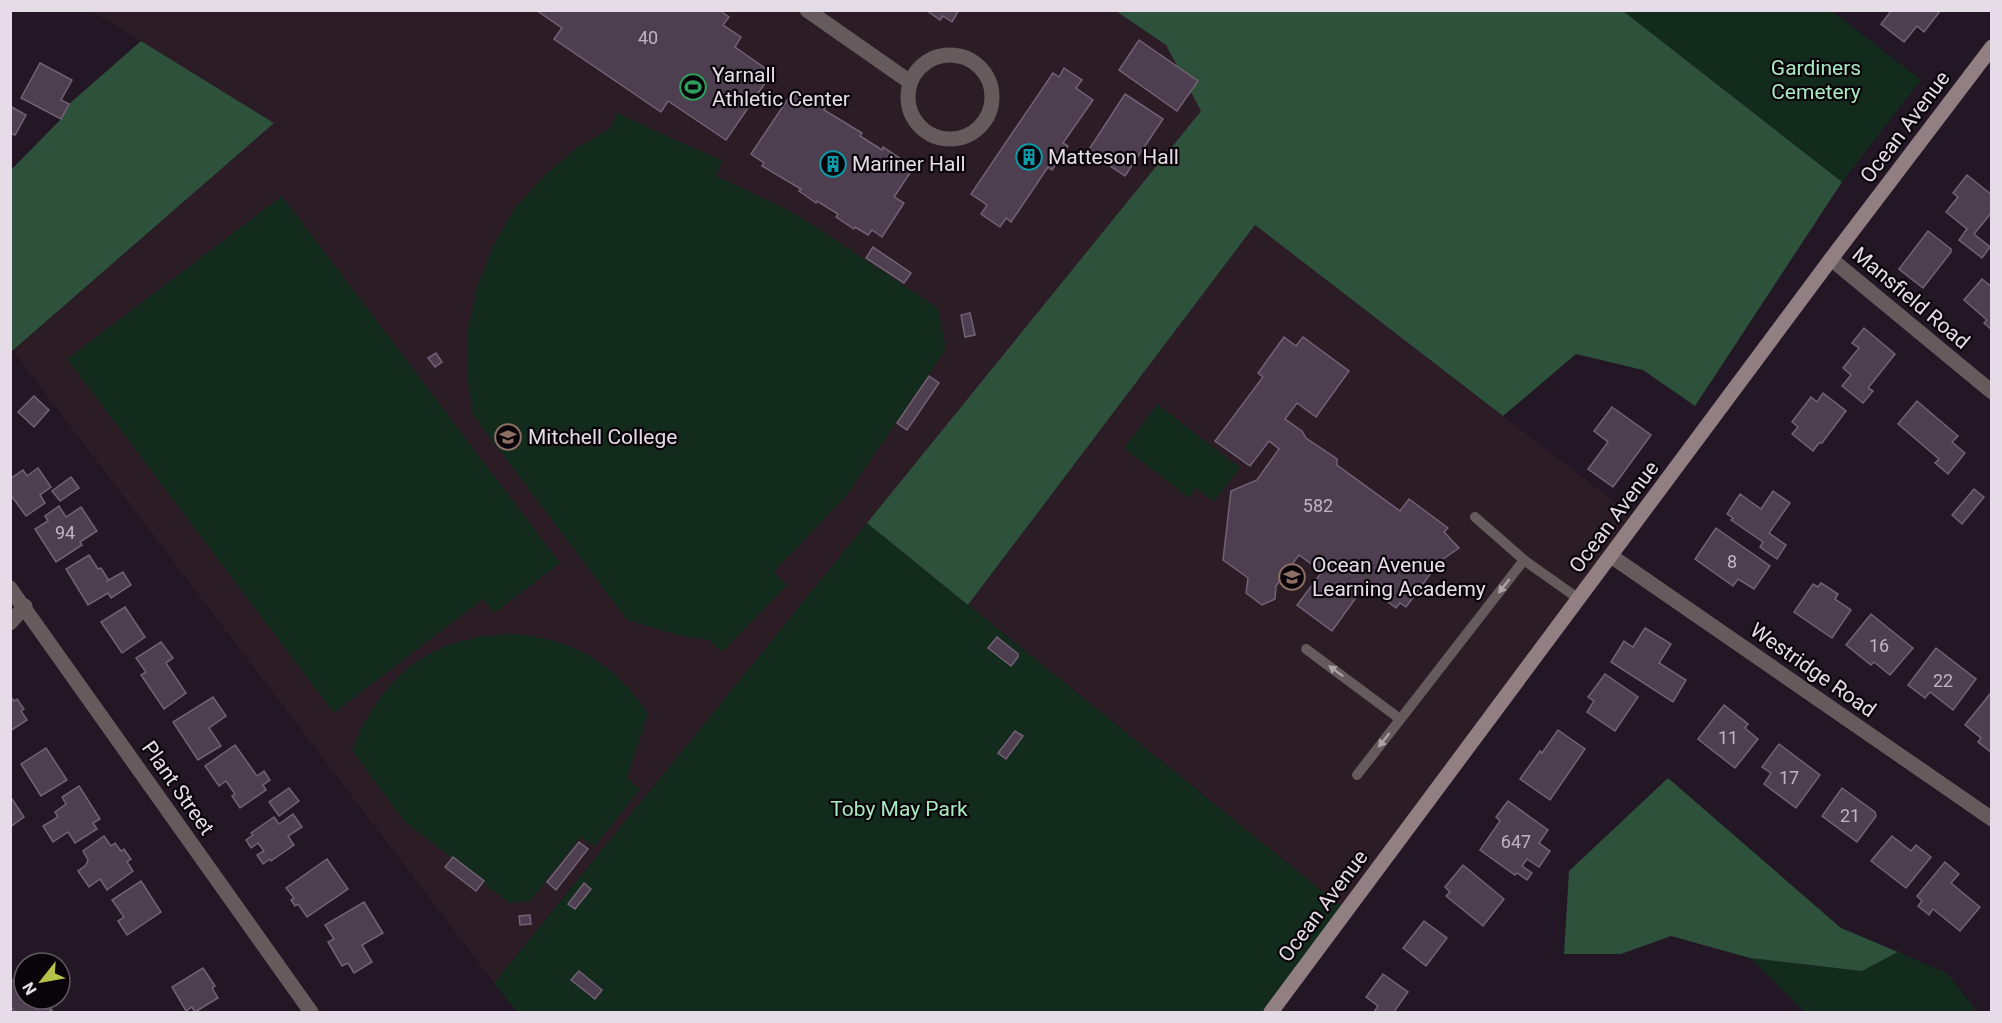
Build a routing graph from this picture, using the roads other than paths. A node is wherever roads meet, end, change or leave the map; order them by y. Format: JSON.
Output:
{"nodes":[{"id":1,"x":807,"y":10,"type":"edge"},
{"id":2,"x":1992,"y":47,"type":"edge"},
{"id":3,"x":910,"y":82,"type":"junction"},
{"id":4,"x":1831,"y":259,"type":"junction"},
{"id":5,"x":1992,"y":392,"type":"edge"},
{"id":6,"x":1475,"y":517,"type":"dead end"},
{"id":7,"x":1611,"y":556,"type":"junction"},
{"id":8,"x":1524,"y":560,"type":"junction"},
{"id":9,"x":10,"y":588,"type":"edge"},
{"id":10,"x":1579,"y":599,"type":"junction"},
{"id":11,"x":25,"y":606,"type":"junction"},
{"id":12,"x":10,"y":623,"type":"edge"},
{"id":13,"x":1306,"y":649,"type":"dead end"},
{"id":14,"x":1400,"y":719,"type":"junction"},
{"id":15,"x":1357,"y":775,"type":"dead end"},
{"id":16,"x":1992,"y":819,"type":"edge"},
{"id":17,"x":311,"y":1012,"type":"edge"},
{"id":18,"x":1271,"y":1012,"type":"edge"}],
"edges":[{"from":1,"to":3,"type":"street"},
{"from":2,"to":4,"type":"main road","name":"Ocean Avenue"},
{"from":3,"to":3,"type":"street"},
{"from":4,"to":5,"type":"street","name":"Mansfield Road"},
{"from":4,"to":7,"type":"main road","name":"Ocean Avenue"},
{"from":6,"to":8,"type":"lane"},
{"from":7,"to":10,"type":"main road","name":"Ocean Avenue"},
{"from":7,"to":16,"type":"street","name":"Westridge Road"},
{"from":8,"to":10,"type":"lane"},
{"from":8,"to":14,"type":"lane","one_way":true},
{"from":9,"to":11,"type":"street","name":"Plant Street"},
{"from":10,"to":18,"type":"main road","name":"Ocean Avenue"},
{"from":11,"to":12,"type":"street"},
{"from":11,"to":17,"type":"street","name":"Plant Street"},
{"from":14,"to":13,"type":"lane","one_way":true},
{"from":14,"to":15,"type":"lane","one_way":true}]}
